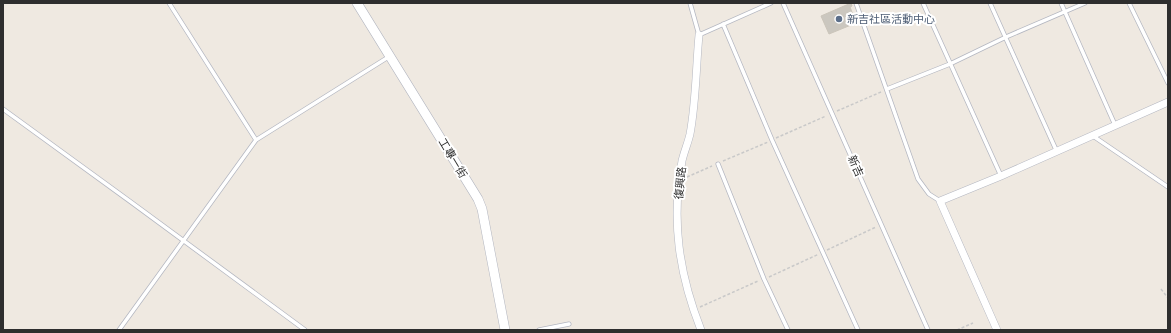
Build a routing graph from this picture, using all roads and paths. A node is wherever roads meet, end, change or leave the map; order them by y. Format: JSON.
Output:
{"nodes":[{"id":1,"x":169,"y":3,"type":"edge"},
{"id":2,"x":357,"y":3,"type":"edge"},
{"id":3,"x":690,"y":3,"type":"edge"},
{"id":4,"x":771,"y":3,"type":"edge"},
{"id":5,"x":783,"y":3,"type":"edge"},
{"id":6,"x":856,"y":3,"type":"edge"},
{"id":7,"x":923,"y":3,"type":"edge"},
{"id":8,"x":990,"y":3,"type":"edge"},
{"id":9,"x":1061,"y":3,"type":"edge"},
{"id":10,"x":1085,"y":3,"type":"edge"},
{"id":11,"x":1129,"y":3,"type":"edge"},
{"id":12,"x":1065,"y":12,"type":"junction"},
{"id":13,"x":723,"y":24,"type":"junction"},
{"id":14,"x":699,"y":35,"type":"junction"},
{"id":15,"x":1006,"y":37,"type":"junction"},
{"id":16,"x":390,"y":55,"type":"junction"},
{"id":17,"x":950,"y":64,"type":"junction"},
{"id":18,"x":1168,"y":83,"type":"edge"},
{"id":19,"x":887,"y":89,"type":"junction"},
{"id":20,"x":1168,"y":102,"type":"edge"},
{"id":21,"x":3,"y":109,"type":"edge"},
{"id":22,"x":832,"y":113,"type":"junction"},
{"id":23,"x":1115,"y":125,"type":"junction"},
{"id":24,"x":1093,"y":136,"type":"junction"},
{"id":25,"x":256,"y":140,"type":"junction"},
{"id":26,"x":772,"y":140,"type":"junction"},
{"id":27,"x":1057,"y":152,"type":"junction"},
{"id":28,"x":718,"y":164,"type":"junction"},
{"id":29,"x":1001,"y":176,"type":"junction"},
{"id":30,"x":679,"y":180,"type":"junction"},
{"id":31,"x":1168,"y":187,"type":"edge"},
{"id":32,"x":940,"y":201,"type":"junction"},
{"id":33,"x":882,"y":225,"type":"junction"},
{"id":34,"x":184,"y":242,"type":"junction"},
{"id":35,"x":824,"y":252,"type":"junction"},
{"id":36,"x":764,"y":279,"type":"junction"},
{"id":37,"x":1161,"y":290,"type":"dead end"},
{"id":38,"x":1168,"y":298,"type":"edge"},
{"id":39,"x":693,"y":310,"type":"junction"},
{"id":40,"x":973,"y":323,"type":"dead end"},
{"id":41,"x":569,"y":324,"type":"dead end"},
{"id":42,"x":119,"y":330,"type":"edge"},
{"id":43,"x":306,"y":330,"type":"edge"},
{"id":44,"x":506,"y":330,"type":"edge"},
{"id":45,"x":539,"y":330,"type":"edge"},
{"id":46,"x":701,"y":330,"type":"edge"},
{"id":47,"x":788,"y":330,"type":"edge"},
{"id":48,"x":858,"y":330,"type":"edge"},
{"id":49,"x":928,"y":330,"type":"edge"},
{"id":50,"x":957,"y":330,"type":"edge"},
{"id":51,"x":997,"y":330,"type":"edge"}],
"edges":[{"from":1,"to":25,"type":"lane"},
{"from":2,"to":16,"type":"street","name":"工專一街"},
{"from":3,"to":14,"type":"lane"},
{"from":4,"to":13,"type":"lane"},
{"from":5,"to":22,"type":"lane","name":"新吉"},
{"from":6,"to":19,"type":"lane"},
{"from":7,"to":17,"type":"lane"},
{"from":8,"to":15,"type":"lane"},
{"from":9,"to":12,"type":"lane"},
{"from":10,"to":12,"type":"lane"},
{"from":11,"to":18,"type":"lane"},
{"from":12,"to":15,"type":"lane"},
{"from":12,"to":23,"type":"lane"},
{"from":13,"to":14,"type":"lane"},
{"from":13,"to":26,"type":"lane"},
{"from":14,"to":30,"type":"street","name":"復興路"},
{"from":15,"to":17,"type":"lane"},
{"from":15,"to":27,"type":"lane"},
{"from":16,"to":25,"type":"lane"},
{"from":16,"to":44,"type":"street","name":"工專一街"},
{"from":17,"to":19,"type":"lane"},
{"from":17,"to":29,"type":"lane"},
{"from":19,"to":22,"type":"path"},
{"from":19,"to":32,"type":"lane"},
{"from":20,"to":23,"type":"street"},
{"from":21,"to":34,"type":"lane"},
{"from":22,"to":26,"type":"path"},
{"from":22,"to":33,"type":"lane","name":"新吉"},
{"from":23,"to":24,"type":"street"},
{"from":24,"to":27,"type":"street"},
{"from":24,"to":31,"type":"lane"},
{"from":25,"to":34,"type":"lane"},
{"from":26,"to":28,"type":"path"},
{"from":26,"to":35,"type":"lane"},
{"from":27,"to":29,"type":"street"},
{"from":28,"to":30,"type":"path"},
{"from":28,"to":36,"type":"lane"},
{"from":29,"to":32,"type":"street"},
{"from":30,"to":39,"type":"street","name":"復興路"},
{"from":32,"to":51,"type":"street"},
{"from":33,"to":35,"type":"path"},
{"from":33,"to":49,"type":"lane","name":"新吉"},
{"from":34,"to":42,"type":"lane"},
{"from":34,"to":43,"type":"lane"},
{"from":35,"to":36,"type":"path"},
{"from":35,"to":48,"type":"lane"},
{"from":36,"to":39,"type":"path"},
{"from":36,"to":47,"type":"lane"},
{"from":37,"to":38,"type":"path"},
{"from":39,"to":46,"type":"street","name":"復興路"},
{"from":40,"to":50,"type":"path"},
{"from":41,"to":45,"type":"lane"}]}
